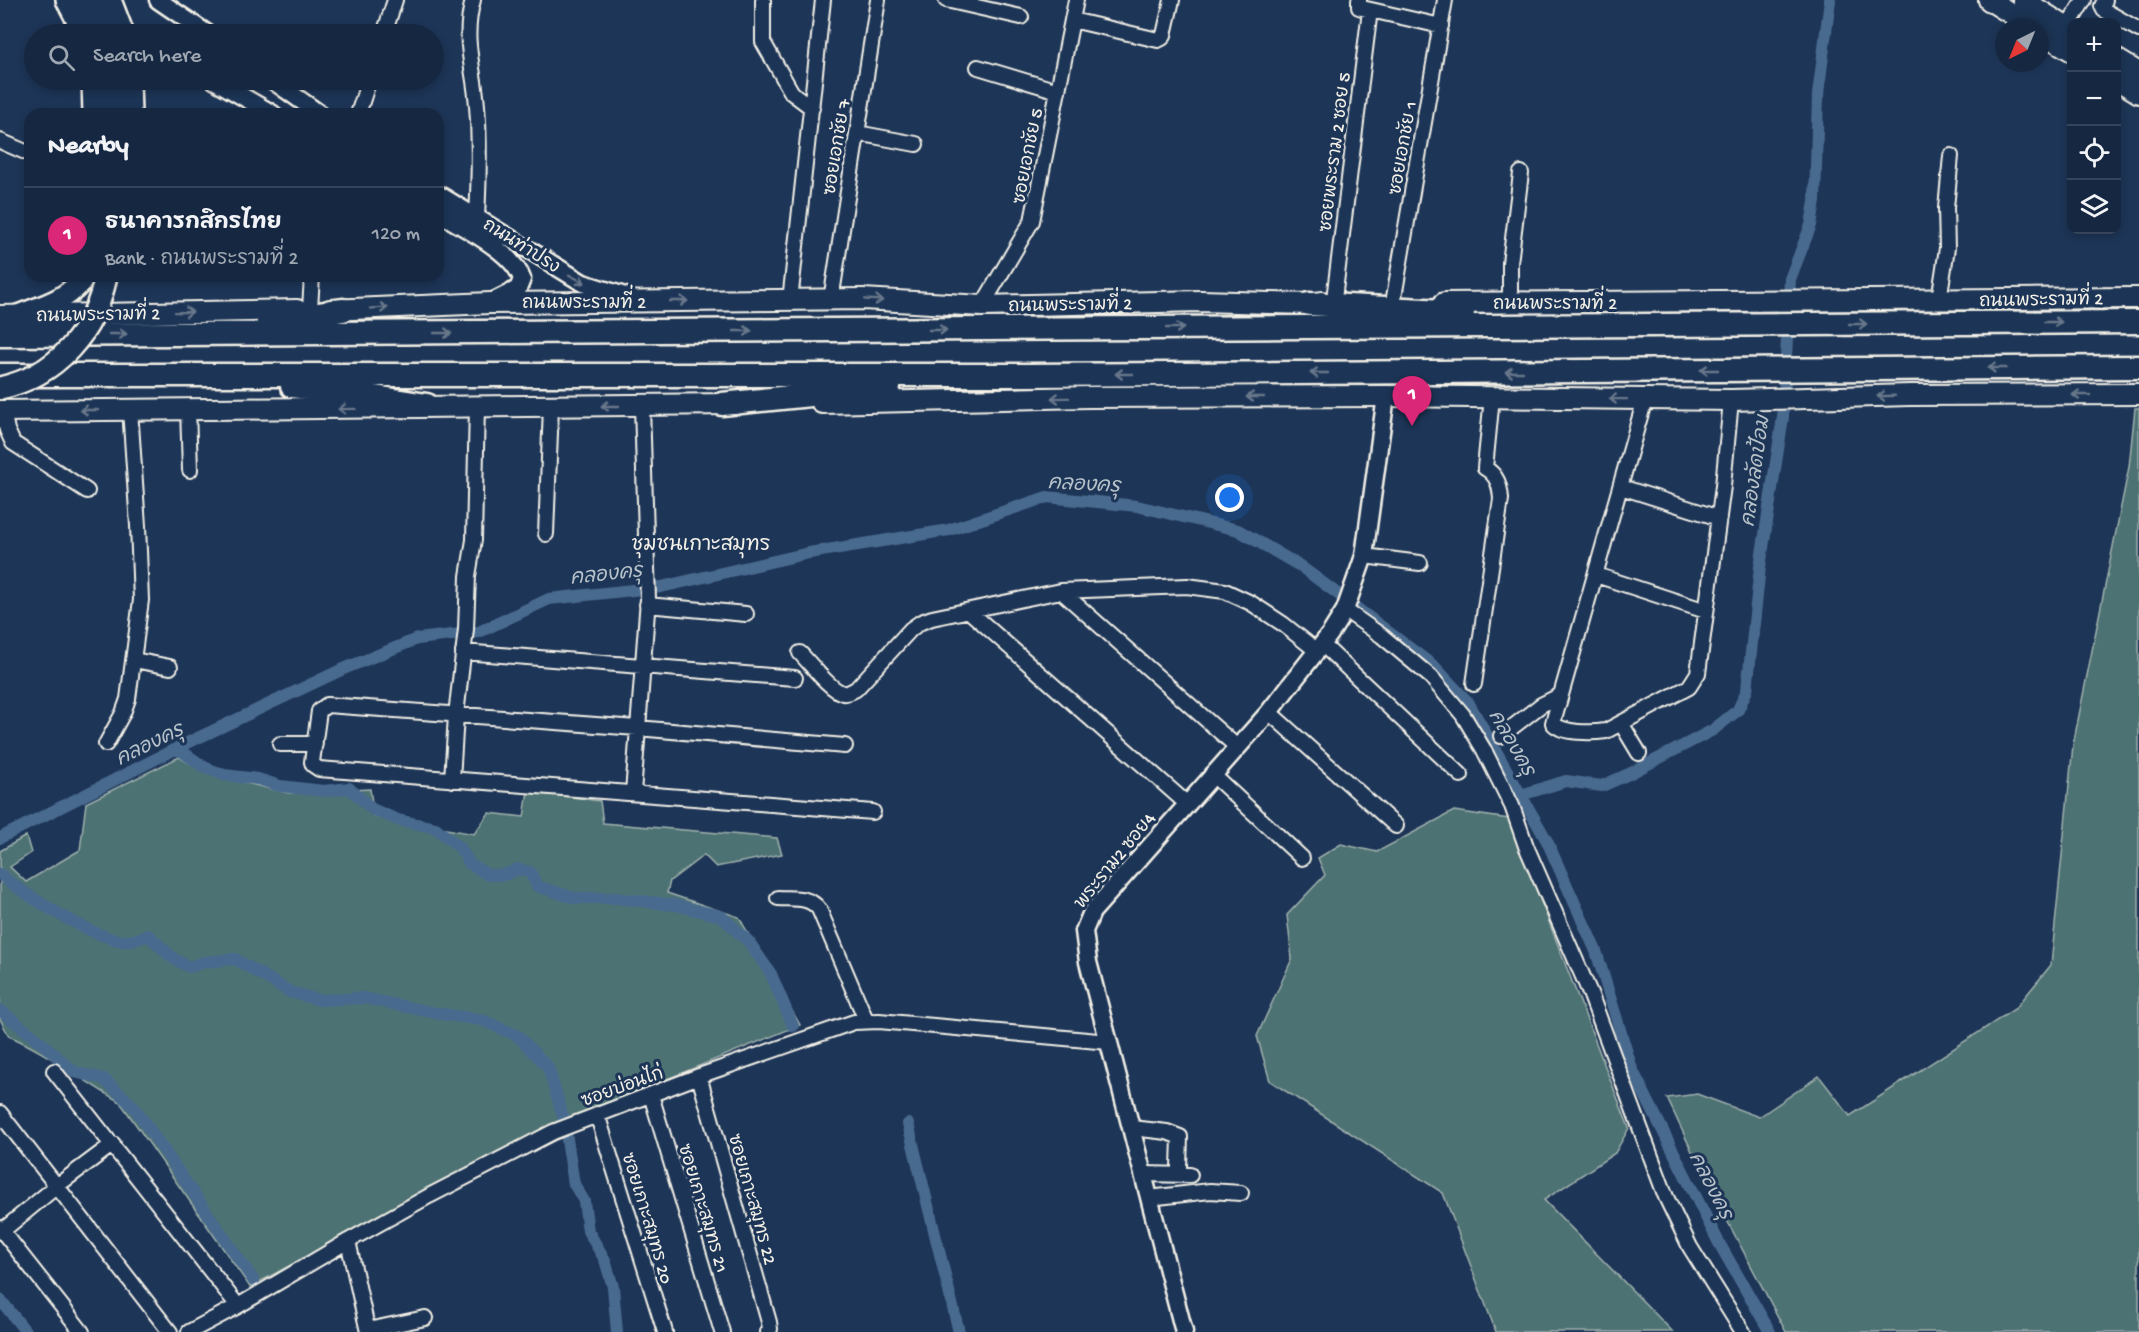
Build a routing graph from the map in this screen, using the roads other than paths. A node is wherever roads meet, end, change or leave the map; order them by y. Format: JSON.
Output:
{"nodes":[{"id":1,"x":67,"y":0,"type":"edge"},
{"id":2,"x":88,"y":0,"type":"edge"},
{"id":3,"x":110,"y":0,"type":"edge"},
{"id":4,"x":158,"y":0,"type":"edge"},
{"id":5,"x":395,"y":0,"type":"edge"},
{"id":6,"x":473,"y":0,"type":"edge"},
{"id":7,"x":763,"y":0,"type":"edge"},
{"id":8,"x":824,"y":0,"type":"edge"},
{"id":9,"x":878,"y":0,"type":"edge"},
{"id":10,"x":946,"y":0,"type":"edge"},
{"id":11,"x":1076,"y":0,"type":"edge"},
{"id":12,"x":1172,"y":0,"type":"edge"},
{"id":13,"x":1359,"y":0,"type":"edge"},
{"id":14,"x":1445,"y":0,"type":"edge"},
{"id":15,"x":1989,"y":0,"type":"edge"},
{"id":16,"x":2023,"y":0,"type":"edge"},
{"id":17,"x":2084,"y":0,"type":"edge"},
{"id":18,"x":2105,"y":0,"type":"edge"},
{"id":19,"x":1370,"y":10,"type":"junction"},
{"id":20,"x":1021,"y":17,"type":"dead end"},
{"id":21,"x":2018,"y":18,"type":"edge"},
{"id":22,"x":2076,"y":18,"type":"edge"},
{"id":23,"x":1072,"y":20,"type":"junction"},
{"id":24,"x":90,"y":24,"type":"edge"},
{"id":25,"x":94,"y":24,"type":"edge"},
{"id":26,"x":119,"y":24,"type":"edge"},
{"id":27,"x":193,"y":24,"type":"edge"},
{"id":28,"x":387,"y":24,"type":"edge"},
{"id":29,"x":1442,"y":26,"type":"junction"},
{"id":30,"x":2139,"y":30,"type":"edge"},
{"id":31,"x":2049,"y":34,"type":"edge"},
{"id":32,"x":2067,"y":38,"type":"edge"},
{"id":33,"x":2121,"y":62,"type":"edge"},
{"id":34,"x":978,"y":67,"type":"dead end"},
{"id":35,"x":2139,"y":73,"type":"edge"},
{"id":36,"x":2121,"y":82,"type":"edge"},
{"id":37,"x":93,"y":90,"type":"edge"},
{"id":38,"x":111,"y":90,"type":"edge"},
{"id":39,"x":131,"y":90,"type":"edge"},
{"id":40,"x":231,"y":90,"type":"edge"},
{"id":41,"x":286,"y":90,"type":"edge"},
{"id":42,"x":366,"y":90,"type":"edge"},
{"id":43,"x":1058,"y":91,"type":"junction"},
{"id":44,"x":2139,"y":93,"type":"edge"},
{"id":45,"x":94,"y":108,"type":"edge"},
{"id":46,"x":111,"y":108,"type":"edge"},
{"id":47,"x":130,"y":108,"type":"edge"},
{"id":48,"x":261,"y":108,"type":"edge"},
{"id":49,"x":312,"y":108,"type":"edge"},
{"id":50,"x":360,"y":108,"type":"edge"},
{"id":51,"x":812,"y":108,"type":"junction"},
{"id":52,"x":856,"y":133,"type":"junction"},
{"id":53,"x":0,"y":141,"type":"edge"},
{"id":54,"x":916,"y":144,"type":"dead end"},
{"id":55,"x":24,"y":151,"type":"edge"},
{"id":56,"x":1951,"y":156,"type":"dead end"},
{"id":57,"x":1521,"y":173,"type":"dead end"},
{"id":58,"x":444,"y":198,"type":"edge"},
{"id":59,"x":444,"y":216,"type":"edge"},
{"id":60,"x":477,"y":217,"type":"junction"},
{"id":61,"x":81,"y":282,"type":"edge"},
{"id":62,"x":105,"y":282,"type":"edge"},
{"id":63,"x":312,"y":282,"type":"edge"},
{"id":64,"x":2139,"y":298,"type":"edge"},
{"id":65,"x":1334,"y":299,"type":"junction"},
{"id":66,"x":831,"y":300,"type":"junction"},
{"id":67,"x":1939,"y":300,"type":"junction"},
{"id":68,"x":644,"y":301,"type":"junction"},
{"id":69,"x":790,"y":301,"type":"junction"},
{"id":70,"x":490,"y":303,"type":"junction"},
{"id":71,"x":1393,"y":303,"type":"junction"},
{"id":72,"x":1510,"y":303,"type":"junction"},
{"id":73,"x":1309,"y":304,"type":"junction"},
{"id":74,"x":982,"y":306,"type":"junction"},
{"id":75,"x":310,"y":309,"type":"junction"},
{"id":76,"x":343,"y":310,"type":"junction"},
{"id":77,"x":9,"y":316,"type":"edge"},
{"id":78,"x":2139,"y":322,"type":"edge"},
{"id":79,"x":1766,"y":324,"type":"junction"},
{"id":80,"x":196,"y":334,"type":"junction"},
{"id":81,"x":0,"y":335,"type":"edge"},
{"id":82,"x":2139,"y":367,"type":"edge"},
{"id":83,"x":172,"y":373,"type":"junction"},
{"id":84,"x":0,"y":375,"type":"edge"},
{"id":85,"x":1028,"y":375,"type":"junction"},
{"id":86,"x":0,"y":388,"type":"edge"},
{"id":87,"x":2139,"y":394,"type":"edge"},
{"id":88,"x":1386,"y":396,"type":"junction"},
{"id":89,"x":1492,"y":397,"type":"junction"},
{"id":90,"x":1645,"y":399,"type":"junction"},
{"id":91,"x":1731,"y":400,"type":"junction"},
{"id":92,"x":722,"y":404,"type":"junction"},
{"id":93,"x":427,"y":405,"type":"junction"},
{"id":94,"x":477,"y":406,"type":"junction"},
{"id":95,"x":550,"y":406,"type":"junction"},
{"id":96,"x":642,"y":406,"type":"junction"},
{"id":97,"x":130,"y":409,"type":"junction"},
{"id":98,"x":188,"y":409,"type":"junction"},
{"id":99,"x":2,"y":411,"type":"edge"},
{"id":100,"x":190,"y":470,"type":"dead end"},
{"id":101,"x":1621,"y":487,"type":"junction"},
{"id":102,"x":87,"y":491,"type":"dead end"},
{"id":103,"x":1719,"y":519,"type":"junction"},
{"id":104,"x":546,"y":534,"type":"dead end"},
{"id":105,"x":1364,"y":556,"type":"junction"},
{"id":106,"x":1420,"y":563,"type":"dead end"},
{"id":107,"x":1596,"y":575,"type":"junction"},
{"id":108,"x":1062,"y":591,"type":"junction"},
{"id":109,"x":648,"y":602,"type":"junction"},
{"id":110,"x":1346,"y":608,"type":"junction"},
{"id":111,"x":969,"y":611,"type":"junction"},
{"id":112,"x":1706,"y":611,"type":"junction"},
{"id":113,"x":746,"y":614,"type":"dead end"},
{"id":114,"x":464,"y":648,"type":"junction"},
{"id":115,"x":1319,"y":648,"type":"junction"},
{"id":116,"x":800,"y":653,"type":"dead end"},
{"id":117,"x":134,"y":660,"type":"junction"},
{"id":118,"x":642,"y":666,"type":"junction"},
{"id":119,"x":170,"y":667,"type":"dead end"},
{"id":120,"x":795,"y":678,"type":"dead end"},
{"id":121,"x":1474,"y":684,"type":"dead end"},
{"id":122,"x":1561,"y":695,"type":"junction"},
{"id":123,"x":1269,"y":712,"type":"junction"},
{"id":124,"x":456,"y":715,"type":"junction"},
{"id":125,"x":1622,"y":723,"type":"junction"},
{"id":126,"x":637,"y":728,"type":"junction"},
{"id":127,"x":1501,"y":736,"type":"dead end"},
{"id":128,"x":106,"y":744,"type":"dead end"},
{"id":129,"x":279,"y":744,"type":"dead end"},
{"id":130,"x":315,"y":744,"type":"junction"},
{"id":131,"x":845,"y":746,"type":"dead end"},
{"id":132,"x":1237,"y":747,"type":"junction"},
{"id":133,"x":1639,"y":753,"type":"dead end"},
{"id":134,"x":1212,"y":774,"type":"junction"},
{"id":135,"x":1461,"y":775,"type":"dead end"},
{"id":136,"x":452,"y":780,"type":"junction"},
{"id":137,"x":633,"y":793,"type":"junction"},
{"id":138,"x":1186,"y":803,"type":"junction"},
{"id":139,"x":873,"y":812,"type":"dead end"},
{"id":140,"x":1396,"y":826,"type":"dead end"},
{"id":141,"x":1302,"y":858,"type":"dead end"},
{"id":142,"x":778,"y":898,"type":"dead end"},
{"id":143,"x":866,"y":1020,"type":"junction"},
{"id":144,"x":1109,"y":1042,"type":"junction"},
{"id":145,"x":54,"y":1071,"type":"dead end"},
{"id":146,"x":699,"y":1076,"type":"junction"},
{"id":147,"x":651,"y":1095,"type":"junction"},
{"id":148,"x":0,"y":1113,"type":"edge"},
{"id":149,"x":597,"y":1114,"type":"junction"},
{"id":150,"x":1132,"y":1128,"type":"junction"},
{"id":151,"x":113,"y":1144,"type":"junction"},
{"id":152,"x":1143,"y":1174,"type":"junction"},
{"id":153,"x":58,"y":1185,"type":"junction"},
{"id":154,"x":1241,"y":1193,"type":"dead end"},
{"id":155,"x":1149,"y":1198,"type":"junction"},
{"id":156,"x":1,"y":1229,"type":"edge"},
{"id":157,"x":348,"y":1241,"type":"junction"},
{"id":158,"x":238,"y":1306,"type":"junction"},
{"id":159,"x":425,"y":1318,"type":"dead end"},
{"id":160,"x":368,"y":1331,"type":"edge"},
{"id":161,"x":82,"y":1332,"type":"edge"},
{"id":162,"x":170,"y":1332,"type":"edge"},
{"id":163,"x":189,"y":1332,"type":"edge"},
{"id":164,"x":664,"y":1332,"type":"edge"},
{"id":165,"x":722,"y":1332,"type":"edge"},
{"id":166,"x":768,"y":1332,"type":"edge"},
{"id":167,"x":1184,"y":1332,"type":"edge"},
{"id":168,"x":1743,"y":1332,"type":"edge"}],
"edges":[{"from":1,"to":24,"type":"main road"},
{"from":2,"to":25,"type":"main road"},
{"from":3,"to":26,"type":"main road"},
{"from":4,"to":27,"type":"street"},
{"from":5,"to":28,"type":"street"},
{"from":6,"to":60,"type":"street"},
{"from":7,"to":51,"type":"street"},
{"from":8,"to":51,"type":"street"},
{"from":9,"to":52,"type":"street","name":"ซอยเอกชัย 7"},
{"from":10,"to":20,"type":"street"},
{"from":11,"to":23,"type":"street","name":"ซอยเอกชัย 5"},
{"from":12,"to":23,"type":"street"},
{"from":13,"to":19,"type":"street"},
{"from":14,"to":29,"type":"street","name":"ซอยเอกชัย 1"},
{"from":15,"to":21,"type":"main road"},
{"from":16,"to":32,"type":"main road"},
{"from":17,"to":22,"type":"street"},
{"from":18,"to":30,"type":"street"},
{"from":19,"to":29,"type":"street"},
{"from":19,"to":65,"type":"street","name":"ซอยพระราม 2 ซอย 5"},
{"from":23,"to":43,"type":"street","name":"ซอยเอกชัย 5"},
{"from":29,"to":71,"type":"street","name":"ซอยเอกชัย 1"},
{"from":31,"to":32,"type":"main road"},
{"from":33,"to":35,"type":"main road"},
{"from":34,"to":43,"type":"street"},
{"from":36,"to":44,"type":"main road"},
{"from":37,"to":45,"type":"main road"},
{"from":38,"to":46,"type":"main road"},
{"from":39,"to":47,"type":"main road"},
{"from":40,"to":48,"type":"street"},
{"from":41,"to":49,"type":"street"},
{"from":42,"to":50,"type":"street"},
{"from":43,"to":74,"type":"street","name":"ซอยเอกชัย 5"},
{"from":51,"to":69,"type":"street"},
{"from":52,"to":54,"type":"street"},
{"from":52,"to":66,"type":"street","name":"ซอยเอกชัย 7"},
{"from":53,"to":55,"type":"street"},
{"from":56,"to":67,"type":"street"},
{"from":57,"to":72,"type":"street"},
{"from":58,"to":60,"type":"street","name":"ถนนท่าปรง"},
{"from":59,"to":70,"type":"street","name":"ถนนท่าปรง"},
{"from":60,"to":68,"type":"street","name":"ถนนท่าปรง","one_way":true},
{"from":61,"to":77,"type":"main road"},
{"from":62,"to":86,"type":"main road","bridge":true},
{"from":63,"to":75,"type":"street"},
{"from":64,"to":67,"type":"main road","name":"ถนนพระรามที่ 2"},
{"from":65,"to":71,"type":"main road","name":"ถนนพระรามที่ 2"},
{"from":65,"to":73,"type":"main road","name":"ถนนพระรามที่ 2"},
{"from":66,"to":69,"type":"main road","name":"ถนนพระรามที่ 2"},
{"from":66,"to":74,"type":"main road","name":"ถนนพระรามที่ 2","one_way":true},
{"from":67,"to":72,"type":"main road","name":"ถนนพระรามที่ 2"},
{"from":68,"to":69,"type":"main road","name":"ถนนพระรามที่ 2","one_way":true},
{"from":68,"to":70,"type":"main road","name":"ถนนพระรามที่ 2"},
{"from":76,"to":70,"type":"main road","name":"ถนนพระรามที่ 2","one_way":true},
{"from":71,"to":72,"type":"main road","name":"ถนนพระรามที่ 2"},
{"from":73,"to":74,"type":"main road","name":"ถนนพระรามที่ 2"},
{"from":73,"to":79,"type":"highway"},
{"from":75,"to":76,"type":"main road","name":"ถนนพระรามที่ 2"},
{"from":77,"to":75,"type":"main road","name":"ถนนพระรามที่ 2","one_way":true},
{"from":76,"to":80,"type":"highway"},
{"from":79,"to":78,"type":"highway","name":"ถนนพระรามที่ 2","one_way":true},
{"from":80,"to":79,"type":"highway","name":"ถนนพระรามที่ 2","one_way":true},
{"from":81,"to":80,"type":"highway","name":"ถนนพระรามที่ 2","one_way":true},
{"from":82,"to":85,"type":"highway","one_way":true},
{"from":83,"to":84,"type":"highway"},
{"from":83,"to":85,"type":"highway"},
{"from":83,"to":93,"type":"highway"},
{"from":85,"to":92,"type":"highway"},
{"from":87,"to":91,"type":"main road","one_way":true},
{"from":88,"to":89,"type":"main road"},
{"from":88,"to":92,"type":"main road","one_way":true},
{"from":88,"to":105,"type":"street"},
{"from":90,"to":89,"type":"main road","one_way":true},
{"from":89,"to":121,"type":"street"},
{"from":90,"to":91,"type":"main road"},
{"from":90,"to":101,"type":"street"},
{"from":91,"to":103,"type":"street"},
{"from":92,"to":96,"type":"main road"},
{"from":93,"to":94,"type":"main road"},
{"from":93,"to":98,"type":"main road","one_way":true},
{"from":94,"to":95,"type":"main road"},
{"from":94,"to":114,"type":"street"},
{"from":96,"to":95,"type":"main road","one_way":true},
{"from":95,"to":104,"type":"street"},
{"from":96,"to":109,"type":"street"},
{"from":97,"to":98,"type":"main road"},
{"from":97,"to":99,"type":"main road","one_way":true},
{"from":97,"to":117,"type":"street"},
{"from":98,"to":100,"type":"street"},
{"from":99,"to":102,"type":"street"},
{"from":101,"to":103,"type":"street"},
{"from":101,"to":107,"type":"street"},
{"from":103,"to":112,"type":"street"},
{"from":105,"to":106,"type":"street"},
{"from":105,"to":110,"type":"street","name":"พระราม2 ซอย4"},
{"from":107,"to":112,"type":"street"},
{"from":107,"to":122,"type":"street"},
{"from":108,"to":111,"type":"street"},
{"from":108,"to":115,"type":"street"},
{"from":108,"to":132,"type":"street"},
{"from":109,"to":113,"type":"street"},
{"from":109,"to":118,"type":"street"},
{"from":110,"to":115,"type":"street","name":"พระราม2 ซอย4"},
{"from":110,"to":168,"type":"street"},
{"from":111,"to":116,"type":"street"},
{"from":111,"to":138,"type":"street"},
{"from":112,"to":125,"type":"street"},
{"from":114,"to":118,"type":"street"},
{"from":114,"to":124,"type":"street"},
{"from":115,"to":123,"type":"street","name":"พระราม2 ซอย4"},
{"from":115,"to":135,"type":"street"},
{"from":117,"to":119,"type":"street"},
{"from":117,"to":128,"type":"street"},
{"from":118,"to":120,"type":"street"},
{"from":118,"to":126,"type":"street"},
{"from":122,"to":125,"type":"street"},
{"from":122,"to":127,"type":"street"},
{"from":123,"to":132,"type":"street","name":"พระราม2 ซอย4"},
{"from":123,"to":140,"type":"street"},
{"from":124,"to":126,"type":"street"},
{"from":124,"to":130,"type":"street"},
{"from":124,"to":136,"type":"street"},
{"from":125,"to":133,"type":"street"},
{"from":126,"to":131,"type":"street"},
{"from":126,"to":137,"type":"street"},
{"from":129,"to":130,"type":"street"},
{"from":130,"to":136,"type":"street"},
{"from":132,"to":134,"type":"street","name":"พระราม2 ซอย4"},
{"from":134,"to":138,"type":"street","name":"พระราม2 ซอย4"},
{"from":134,"to":141,"type":"street"},
{"from":136,"to":137,"type":"street"},
{"from":137,"to":139,"type":"street"},
{"from":138,"to":144,"type":"street","name":"พระราม2 ซอย4"},
{"from":142,"to":143,"type":"street"},
{"from":143,"to":144,"type":"street","name":"ซอยบ่อนไก่"},
{"from":143,"to":146,"type":"street","name":"ซอยบ่อนไก่"},
{"from":144,"to":150,"type":"street","name":"พระราม2 ซอย4"},
{"from":145,"to":151,"type":"street"},
{"from":146,"to":147,"type":"street","name":"ซอยบ่อนไก่"},
{"from":146,"to":166,"type":"street","name":"ซอยเกาะสมุทร 22"},
{"from":147,"to":149,"type":"street","name":"ซอยบ่อนไก่"},
{"from":147,"to":165,"type":"street","name":"ซอยเกาะสมุทร 21"},
{"from":148,"to":153,"type":"street"},
{"from":149,"to":157,"type":"street","name":"ซอยบ่อนไก่"},
{"from":149,"to":164,"type":"street","name":"ซอยเกาะสมุทร 20"},
{"from":150,"to":152,"type":"street","name":"พระราม2 ซอย4"},
{"from":150,"to":152,"type":"street"},
{"from":151,"to":153,"type":"street"},
{"from":151,"to":158,"type":"street"},
{"from":152,"to":155,"type":"street","name":"พระราม2 ซอย4"},
{"from":153,"to":156,"type":"street"},
{"from":153,"to":162,"type":"street"},
{"from":154,"to":155,"type":"street"},
{"from":155,"to":167,"type":"street","name":"พระราม2 ซอย4"},
{"from":156,"to":161,"type":"street"},
{"from":157,"to":158,"type":"street","name":"ซอยบ่อนไก่"},
{"from":157,"to":160,"type":"street"},
{"from":158,"to":163,"type":"street","name":"ซอยบ่อนไก่"},
{"from":159,"to":160,"type":"street"}]}
